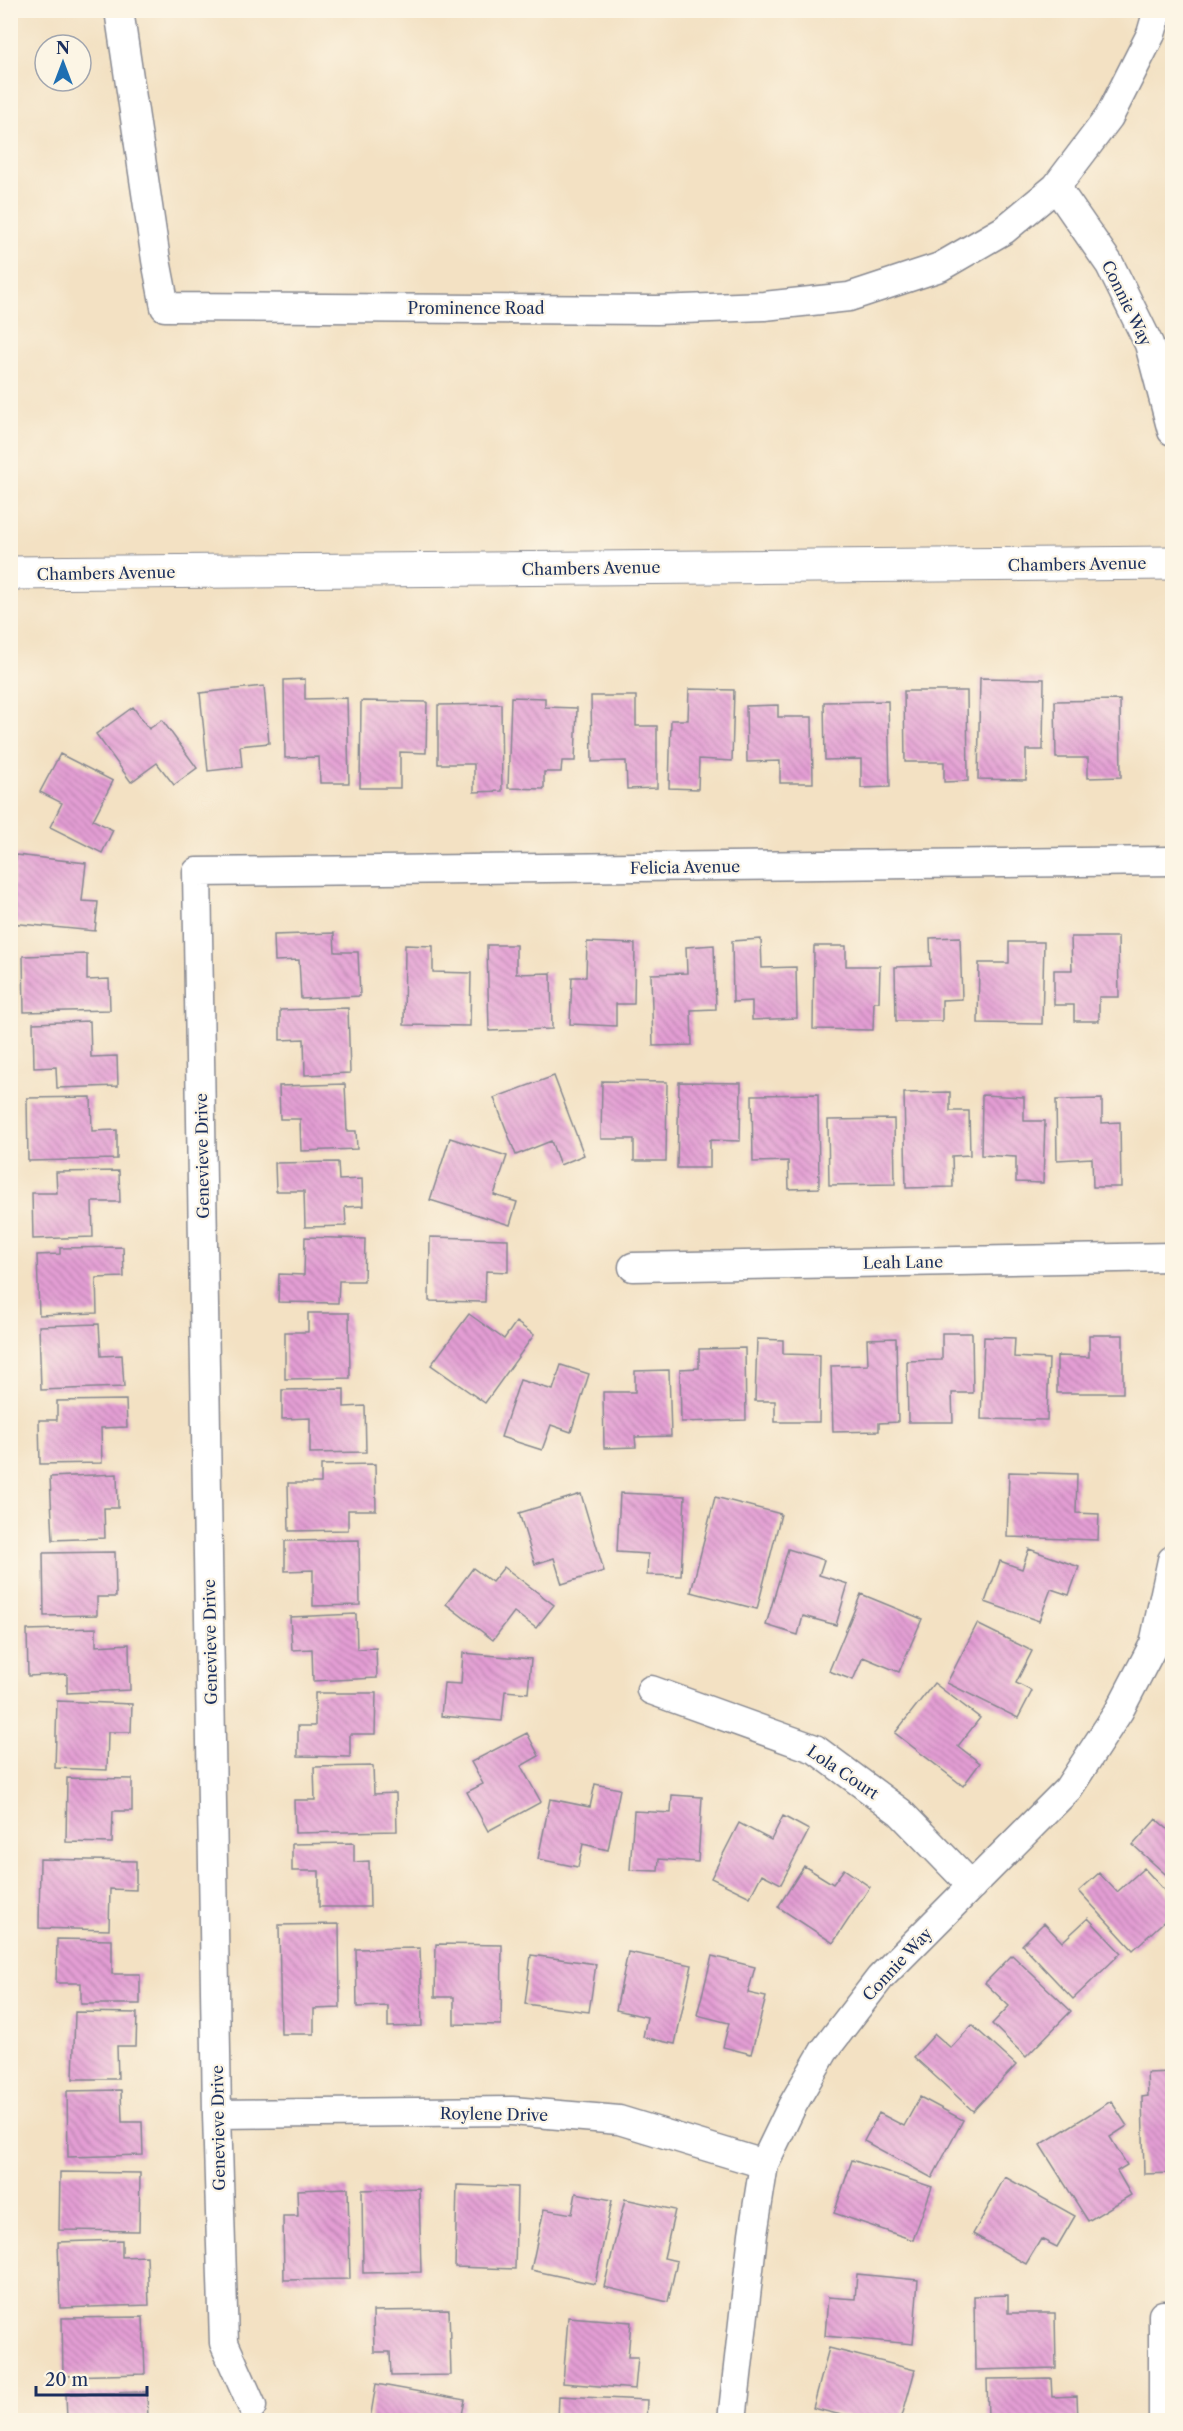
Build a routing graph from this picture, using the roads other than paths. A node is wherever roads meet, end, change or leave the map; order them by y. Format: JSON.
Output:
{"nodes":[{"id":1,"x":119,"y":10,"type":"edge"},
{"id":2,"x":1158,"y":10,"type":"edge"},
{"id":3,"x":1056,"y":187,"type":"junction"},
{"id":4,"x":1173,"y":431,"type":"edge"},
{"id":5,"x":1173,"y":563,"type":"edge"},
{"id":6,"x":10,"y":573,"type":"edge"},
{"id":7,"x":1173,"y":861,"type":"edge"},
{"id":8,"x":197,"y":872,"type":"joint"},
{"id":9,"x":1173,"y":1257,"type":"edge"},
{"id":10,"x":633,"y":1267,"type":"dead end"},
{"id":11,"x":1173,"y":1560,"type":"edge"},
{"id":12,"x":651,"y":1690,"type":"dead end"},
{"id":13,"x":972,"y":1886,"type":"junction"},
{"id":14,"x":217,"y":2114,"type":"junction"},
{"id":15,"x":764,"y":2164,"type":"junction"},
{"id":16,"x":1163,"y":2315,"type":"dead end"},
{"id":17,"x":252,"y":2406,"type":"dead end"},
{"id":18,"x":732,"y":2421,"type":"edge"},
{"id":19,"x":1163,"y":2421,"type":"edge"}],
"edges":[{"from":1,"to":3,"type":"street","name":"Prominence Road"},
{"from":2,"to":3,"type":"street"},
{"from":3,"to":4,"type":"street","name":"Connie Way"},
{"from":5,"to":6,"type":"street","name":"Chambers Avenue"},
{"from":7,"to":8,"type":"street","name":"Felicia Avenue"},
{"from":8,"to":14,"type":"street","name":"Genevieve Drive"},
{"from":9,"to":10,"type":"street","name":"Leah Lane"},
{"from":11,"to":13,"type":"street","name":"Connie Way"},
{"from":12,"to":13,"type":"street","name":"Lola Court"},
{"from":13,"to":15,"type":"street","name":"Connie Way"},
{"from":14,"to":15,"type":"street","name":"Roylene Drive"},
{"from":14,"to":17,"type":"street","name":"Genevieve Drive"},
{"from":15,"to":18,"type":"street","name":"Connie Way"},
{"from":16,"to":19,"type":"street"}]}
